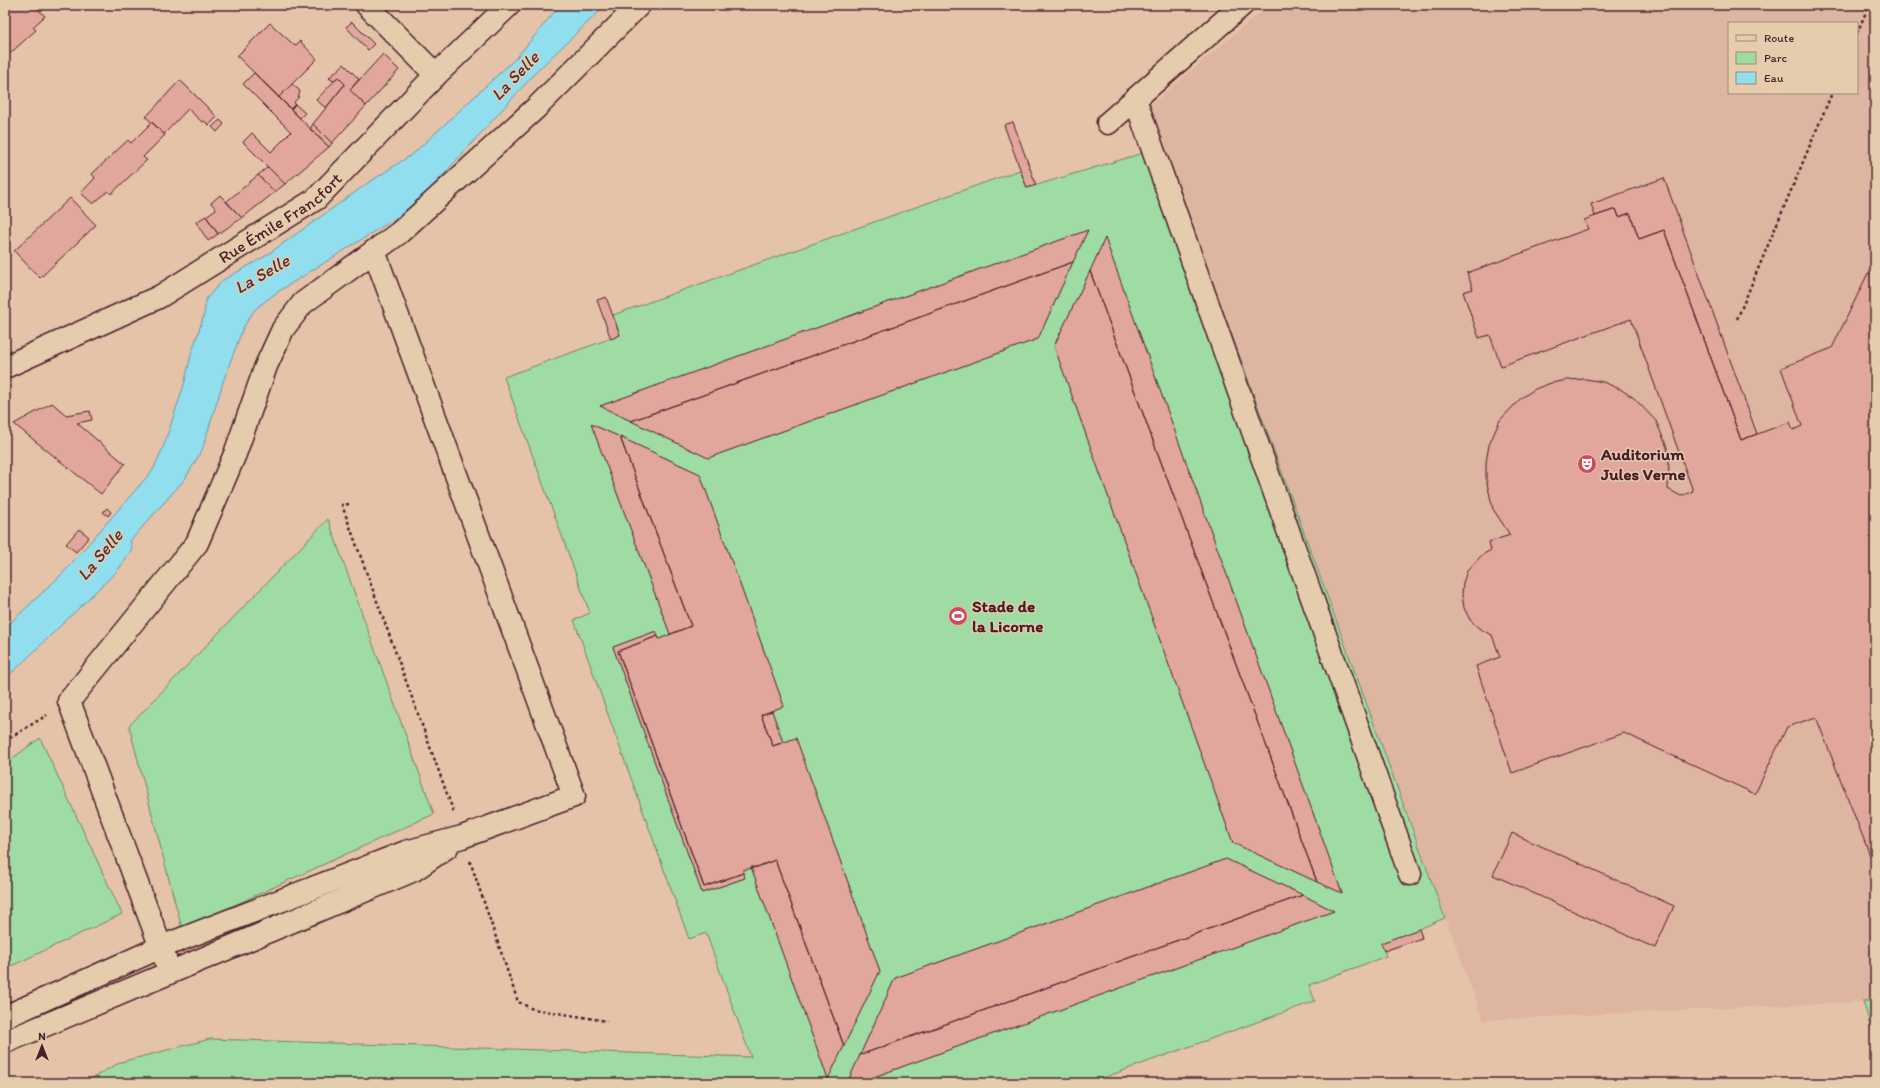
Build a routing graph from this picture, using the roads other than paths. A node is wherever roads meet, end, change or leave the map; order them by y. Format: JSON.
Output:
{"nodes":[{"id":1,"x":367,"y":5,"type":"edge"},
{"id":2,"x":509,"y":5,"type":"edge"},
{"id":3,"x":639,"y":5,"type":"edge"},
{"id":4,"x":1242,"y":5,"type":"edge"},
{"id":5,"x":436,"y":75,"type":"junction"},
{"id":6,"x":1135,"y":99,"type":"junction"},
{"id":7,"x":1108,"y":123,"type":"dead end"},
{"id":8,"x":374,"y":251,"type":"junction"},
{"id":9,"x":5,"y":367,"type":"edge"},
{"id":10,"x":465,"y":835,"type":"junction"},
{"id":11,"x":1410,"y":874,"type":"dead end"},
{"id":12,"x":161,"y":947,"type":"junction"},
{"id":13,"x":170,"y":972,"type":"junction"},
{"id":14,"x":5,"y":1017,"type":"edge"},
{"id":15,"x":5,"y":1042,"type":"edge"}],
"edges":[{"from":1,"to":5,"type":"street"},
{"from":2,"to":5,"type":"street","name":"Rue Émile Francfort"},
{"from":3,"to":8,"type":"street"},
{"from":4,"to":6,"type":"street"},
{"from":5,"to":9,"type":"street","name":"Rue Émile Francfort"},
{"from":6,"to":7,"type":"street"},
{"from":6,"to":11,"type":"street"},
{"from":8,"to":10,"type":"street"},
{"from":8,"to":12,"type":"street"},
{"from":10,"to":12,"type":"street"},
{"from":10,"to":13,"type":"street"},
{"from":12,"to":13,"type":"street"},
{"from":12,"to":14,"type":"street"},
{"from":13,"to":15,"type":"street"}]}
